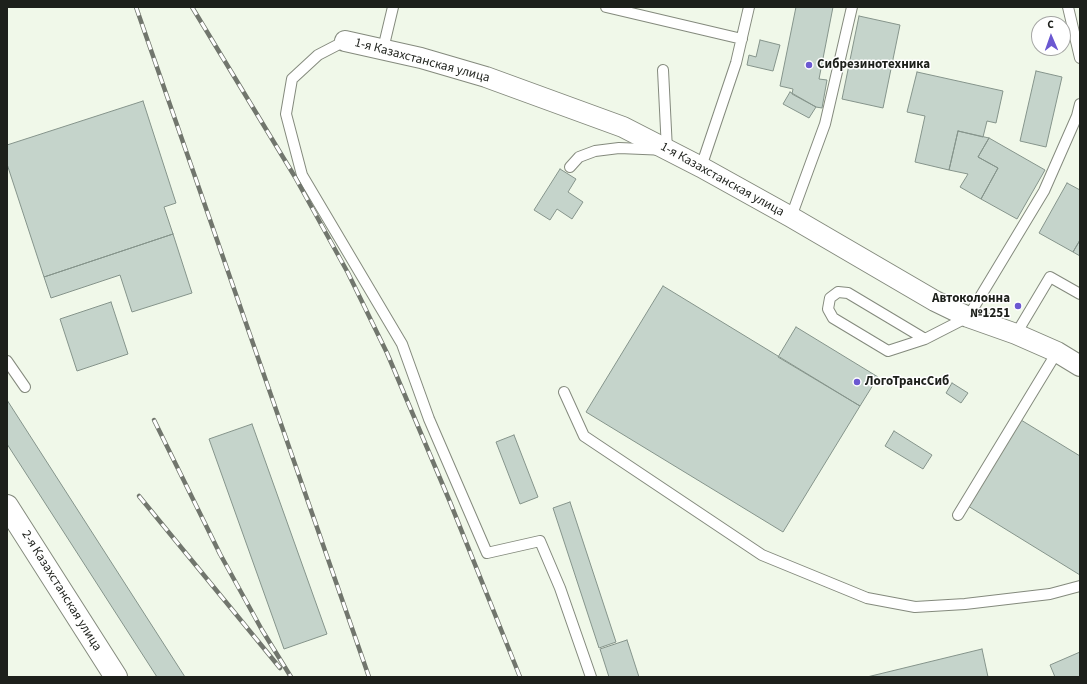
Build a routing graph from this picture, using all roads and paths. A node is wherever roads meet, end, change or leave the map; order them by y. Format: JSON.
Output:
{"nodes":[{"id":1,"x":393,"y":7,"type":"edge"},
{"id":2,"x":606,"y":7,"type":"edge"},
{"id":3,"x":749,"y":7,"type":"edge"},
{"id":4,"x":852,"y":7,"type":"edge"},
{"id":5,"x":1068,"y":7,"type":"edge"},
{"id":6,"x":742,"y":39,"type":"junction"},
{"id":7,"x":344,"y":40,"type":"joint"},
{"id":8,"x":383,"y":49,"type":"junction"},
{"id":9,"x":1080,"y":58,"type":"edge"},
{"id":10,"x":663,"y":70,"type":"dead end"},
{"id":11,"x":1080,"y":104,"type":"edge"},
{"id":12,"x":667,"y":150,"type":"junction"},
{"id":13,"x":570,"y":167,"type":"dead end"},
{"id":14,"x":701,"y":167,"type":"junction"},
{"id":15,"x":790,"y":217,"type":"junction"},
{"id":16,"x":1080,"y":294,"type":"edge"},
{"id":17,"x":968,"y":316,"type":"junction"},
{"id":18,"x":1016,"y":334,"type":"junction"},
{"id":19,"x":925,"y":339,"type":"junction"},
{"id":20,"x":1057,"y":352,"type":"junction"},
{"id":21,"x":7,"y":361,"type":"edge"},
{"id":22,"x":1080,"y":366,"type":"edge"},
{"id":23,"x":25,"y":386,"type":"dead end"},
{"id":24,"x":564,"y":392,"type":"dead end"},
{"id":25,"x":7,"y":506,"type":"edge"},
{"id":26,"x":958,"y":515,"type":"dead end"},
{"id":27,"x":1080,"y":586,"type":"edge"},
{"id":28,"x":116,"y":677,"type":"edge"},
{"id":29,"x":591,"y":677,"type":"edge"}],
"edges":[{"from":1,"to":8,"type":"lane"},
{"from":2,"to":6,"type":"lane"},
{"from":3,"to":6,"type":"lane"},
{"from":4,"to":15,"type":"lane"},
{"from":5,"to":9,"type":"lane"},
{"from":6,"to":14,"type":"lane"},
{"from":7,"to":8,"type":"street","name":"1-я Казахстанская улица"},
{"from":7,"to":29,"type":"lane"},
{"from":8,"to":12,"type":"street","name":"1-я Казахстанская улица"},
{"from":10,"to":12,"type":"lane"},
{"from":11,"to":17,"type":"lane"},
{"from":12,"to":13,"type":"lane"},
{"from":12,"to":14,"type":"street","name":"1-я Казахстанская улица"},
{"from":14,"to":15,"type":"street","name":"1-я Казахстанская улица"},
{"from":15,"to":17,"type":"street","name":"1-я Казахстанская улица"},
{"from":16,"to":18,"type":"lane"},
{"from":17,"to":18,"type":"street","name":"1-я Казахстанская улица"},
{"from":17,"to":19,"type":"lane"},
{"from":18,"to":20,"type":"street","name":"1-я Казахстанская улица"},
{"from":19,"to":19,"type":"lane"},
{"from":20,"to":22,"type":"street","name":"1-я Казахстанская улица"},
{"from":20,"to":26,"type":"lane"},
{"from":21,"to":23,"type":"lane"},
{"from":24,"to":27,"type":"lane"},
{"from":25,"to":28,"type":"street","name":"2-я Казахстанская улица"}]}
